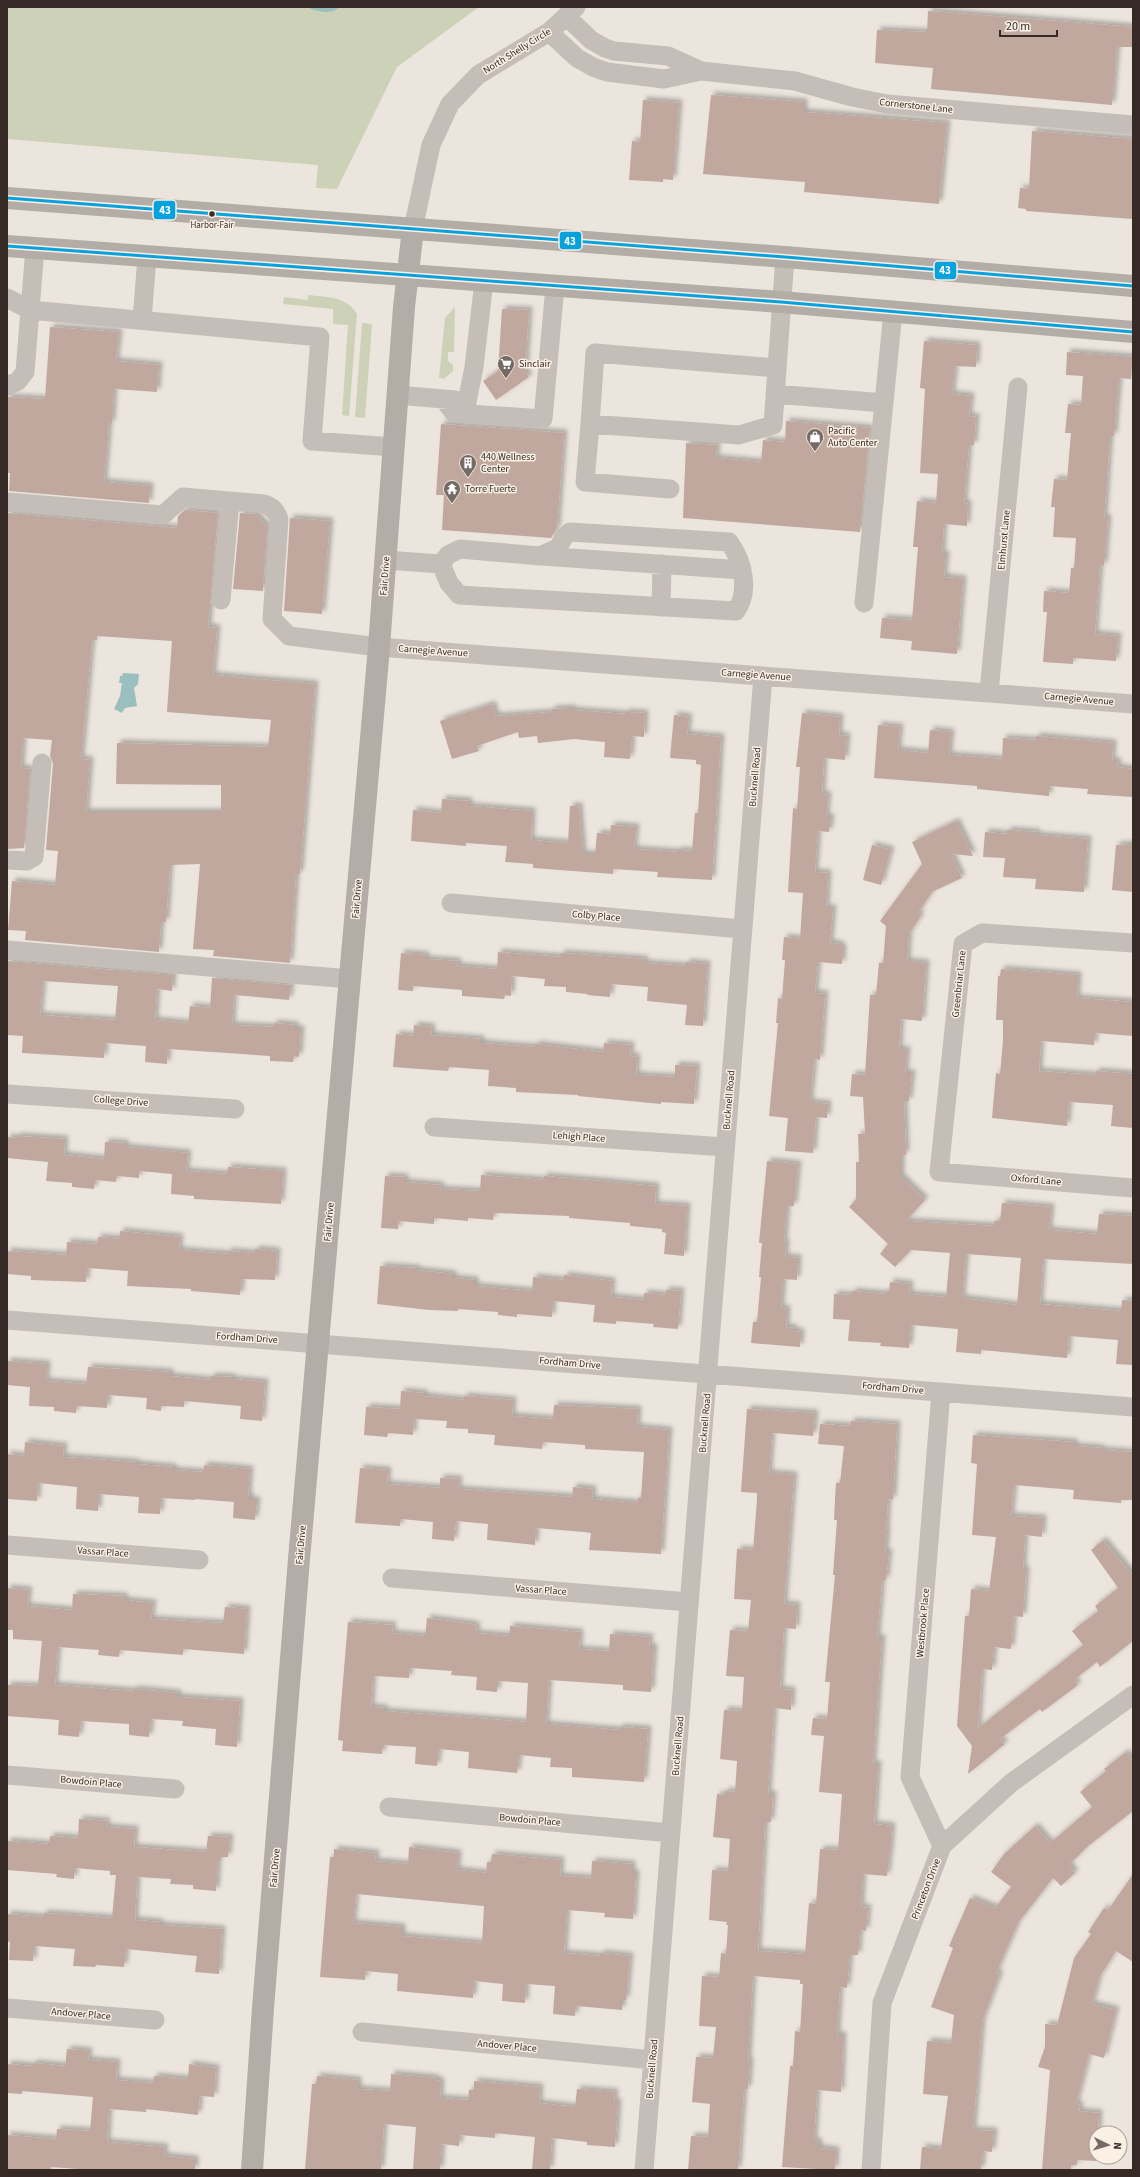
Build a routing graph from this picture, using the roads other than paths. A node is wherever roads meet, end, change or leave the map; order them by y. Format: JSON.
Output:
{"nodes":[{"id":1,"x":572,"y":12,"type":"edge"},
{"id":2,"x":550,"y":32,"type":"junction"},
{"id":3,"x":640,"y":53,"type":"junction"},
{"id":4,"x":701,"y":71,"type":"junction"},
{"id":5,"x":637,"y":76,"type":"junction"},
{"id":6,"x":1133,"y":125,"type":"edge"},
{"id":7,"x":7,"y":198,"type":"edge"},
{"id":8,"x":413,"y":229,"type":"junction"},
{"id":9,"x":7,"y":246,"type":"edge"},
{"id":10,"x":34,"y":248,"type":"junction"},
{"id":11,"x":146,"y":257,"type":"junction"},
{"id":12,"x":785,"y":257,"type":"junction"},
{"id":13,"x":407,"y":274,"type":"junction"},
{"id":14,"x":484,"y":281,"type":"junction"},
{"id":15,"x":555,"y":286,"type":"junction"},
{"id":16,"x":1133,"y":286,"type":"edge"},
{"id":17,"x":7,"y":298,"type":"edge"},
{"id":18,"x":781,"y":302,"type":"junction"},
{"id":19,"x":30,"y":310,"type":"junction"},
{"id":20,"x":893,"y":312,"type":"junction"},
{"id":21,"x":142,"y":320,"type":"junction"},
{"id":22,"x":1133,"y":332,"type":"edge"},
{"id":23,"x":776,"y":368,"type":"junction"},
{"id":24,"x":7,"y":386,"type":"edge"},
{"id":25,"x":1018,"y":387,"type":"dead end"},
{"id":26,"x":775,"y":394,"type":"junction"},
{"id":27,"x":397,"y":395,"type":"junction"},
{"id":28,"x":442,"y":399,"type":"junction"},
{"id":29,"x":467,"y":402,"type":"junction"},
{"id":30,"x":884,"y":403,"type":"junction"},
{"id":31,"x":544,"y":407,"type":"junction"},
{"id":32,"x":590,"y":424,"type":"junction"},
{"id":33,"x":394,"y":447,"type":"junction"},
{"id":34,"x":670,"y":489,"type":"dead end"},
{"id":35,"x":230,"y":501,"type":"junction"},
{"id":36,"x":7,"y":502,"type":"edge"},
{"id":37,"x":540,"y":556,"type":"junction"},
{"id":38,"x":386,"y":560,"type":"junction"},
{"id":39,"x":441,"y":564,"type":"junction"},
{"id":40,"x":662,"y":564,"type":"junction"},
{"id":41,"x":742,"y":570,"type":"junction"},
{"id":42,"x":221,"y":600,"type":"dead end"},
{"id":43,"x":864,"y":603,"type":"dead end"},
{"id":44,"x":661,"y":607,"type":"junction"},
{"id":45,"x":380,"y":648,"type":"junction"},
{"id":46,"x":763,"y":676,"type":"junction"},
{"id":47,"x":989,"y":692,"type":"junction"},
{"id":48,"x":1133,"y":704,"type":"edge"},
{"id":49,"x":42,"y":763,"type":"dead end"},
{"id":50,"x":7,"y":860,"type":"edge"},
{"id":51,"x":451,"y":903,"type":"dead end"},
{"id":52,"x":742,"y":929,"type":"junction"},
{"id":53,"x":1133,"y":943,"type":"edge"},
{"id":54,"x":7,"y":950,"type":"edge"},
{"id":55,"x":350,"y":979,"type":"junction"},
{"id":56,"x":7,"y":1094,"type":"edge"},
{"id":57,"x":236,"y":1109,"type":"dead end"},
{"id":58,"x":434,"y":1127,"type":"dead end"},
{"id":59,"x":725,"y":1147,"type":"junction"},
{"id":60,"x":939,"y":1172,"type":"joint"},
{"id":61,"x":1133,"y":1188,"type":"edge"},
{"id":62,"x":7,"y":1320,"type":"edge"},
{"id":63,"x":318,"y":1344,"type":"junction"},
{"id":64,"x":709,"y":1374,"type":"junction"},
{"id":65,"x":941,"y":1392,"type":"junction"},
{"id":66,"x":1133,"y":1407,"type":"edge"},
{"id":67,"x":7,"y":1545,"type":"edge"},
{"id":68,"x":199,"y":1560,"type":"dead end"},
{"id":69,"x":392,"y":1578,"type":"dead end"},
{"id":70,"x":689,"y":1602,"type":"junction"},
{"id":71,"x":1133,"y":1695,"type":"edge"},
{"id":72,"x":7,"y":1774,"type":"edge"},
{"id":73,"x":175,"y":1789,"type":"dead end"},
{"id":74,"x":389,"y":1807,"type":"dead end"},
{"id":75,"x":671,"y":1833,"type":"junction"},
{"id":76,"x":942,"y":1846,"type":"junction"},
{"id":77,"x":7,"y":2008,"type":"edge"},
{"id":78,"x":155,"y":2020,"type":"dead end"},
{"id":79,"x":362,"y":2032,"type":"dead end"},
{"id":80,"x":653,"y":2060,"type":"junction"},
{"id":81,"x":252,"y":2170,"type":"edge"},
{"id":82,"x":644,"y":2170,"type":"edge"},
{"id":83,"x":871,"y":2170,"type":"edge"}],
"edges":[{"from":1,"to":2,"type":"street","name":"North Shelly Circle"},
{"from":1,"to":3,"type":"street","name":"Cornerstone Lane"},
{"from":2,"to":5,"type":"street","name":"Cornerstone Lane"},
{"from":2,"to":8,"type":"street","name":"North Shelly Circle"},
{"from":3,"to":4,"type":"street","name":"Cornerstone Lane"},
{"from":3,"to":5,"type":"street"},
{"from":4,"to":5,"type":"street","name":"Cornerstone Lane"},
{"from":4,"to":6,"type":"street","name":"Cornerstone Lane"},
{"from":7,"to":8,"type":"main road"},
{"from":8,"to":12,"type":"main road"},
{"from":8,"to":13,"type":"main road","name":"Fair Drive"},
{"from":9,"to":10,"type":"main road"},
{"from":10,"to":11,"type":"main road"},
{"from":10,"to":19,"type":"street"},
{"from":11,"to":13,"type":"main road"},
{"from":11,"to":21,"type":"street"},
{"from":12,"to":16,"type":"main road"},
{"from":12,"to":18,"type":"street"},
{"from":13,"to":14,"type":"main road"},
{"from":13,"to":27,"type":"main road","name":"Fair Drive"},
{"from":14,"to":15,"type":"main road"},
{"from":14,"to":29,"type":"street"},
{"from":15,"to":18,"type":"main road"},
{"from":15,"to":31,"type":"street"},
{"from":17,"to":19,"type":"street"},
{"from":18,"to":20,"type":"main road"},
{"from":18,"to":23,"type":"street"},
{"from":19,"to":21,"type":"street"},
{"from":19,"to":24,"type":"street"},
{"from":20,"to":22,"type":"main road"},
{"from":20,"to":30,"type":"street"},
{"from":21,"to":33,"type":"street"},
{"from":23,"to":26,"type":"street"},
{"from":23,"to":32,"type":"street"},
{"from":25,"to":47,"type":"street","name":"Elmhurst Lane"},
{"from":26,"to":30,"type":"street"},
{"from":26,"to":32,"type":"street"},
{"from":27,"to":28,"type":"street"},
{"from":27,"to":33,"type":"main road","name":"Fair Drive"},
{"from":28,"to":29,"type":"street"},
{"from":28,"to":31,"type":"street"},
{"from":29,"to":31,"type":"street"},
{"from":30,"to":43,"type":"street"},
{"from":32,"to":34,"type":"street"},
{"from":33,"to":38,"type":"main road","name":"Fair Drive"},
{"from":35,"to":36,"type":"street","name":"Carnegie Avenue"},
{"from":35,"to":42,"type":"street"},
{"from":35,"to":45,"type":"street","name":"Carnegie Avenue"},
{"from":37,"to":39,"type":"street"},
{"from":37,"to":40,"type":"street"},
{"from":37,"to":41,"type":"street"},
{"from":38,"to":39,"type":"street"},
{"from":38,"to":45,"type":"main road","name":"Fair Drive"},
{"from":39,"to":44,"type":"street"},
{"from":40,"to":41,"type":"street"},
{"from":40,"to":44,"type":"street"},
{"from":41,"to":44,"type":"street"},
{"from":45,"to":46,"type":"street","name":"Carnegie Avenue"},
{"from":45,"to":55,"type":"main road","name":"Fair Drive"},
{"from":46,"to":47,"type":"street","name":"Carnegie Avenue"},
{"from":46,"to":52,"type":"street","name":"Bucknell Road"},
{"from":47,"to":48,"type":"street","name":"Carnegie Avenue"},
{"from":49,"to":50,"type":"street"},
{"from":51,"to":52,"type":"street","name":"Colby Place"},
{"from":52,"to":59,"type":"street","name":"Bucknell Road"},
{"from":53,"to":60,"type":"street","name":"Greenbriar Lane"},
{"from":54,"to":55,"type":"street"},
{"from":55,"to":63,"type":"main road","name":"Fair Drive"},
{"from":56,"to":57,"type":"street","name":"College Drive"},
{"from":58,"to":59,"type":"street","name":"Lehigh Place"},
{"from":59,"to":64,"type":"street","name":"Bucknell Road"},
{"from":60,"to":61,"type":"street","name":"Oxford Lane"},
{"from":62,"to":63,"type":"street","name":"Fordham Drive"},
{"from":63,"to":64,"type":"street","name":"Fordham Drive"},
{"from":63,"to":81,"type":"main road","name":"Fair Drive"},
{"from":64,"to":65,"type":"street","name":"Fordham Drive"},
{"from":64,"to":70,"type":"street","name":"Bucknell Road"},
{"from":65,"to":66,"type":"street","name":"Fordham Drive"},
{"from":65,"to":76,"type":"street","name":"Westbrook Place"},
{"from":67,"to":68,"type":"street","name":"Vassar Place"},
{"from":69,"to":70,"type":"street","name":"Vassar Place"},
{"from":70,"to":75,"type":"street","name":"Bucknell Road"},
{"from":71,"to":76,"type":"street","name":"Princeton Drive"},
{"from":72,"to":73,"type":"street","name":"Bowdoin Place"},
{"from":74,"to":75,"type":"street","name":"Bowdoin Place"},
{"from":75,"to":80,"type":"street","name":"Bucknell Road"},
{"from":76,"to":83,"type":"street","name":"Princeton Drive"},
{"from":77,"to":78,"type":"street","name":"Andover Place"},
{"from":79,"to":80,"type":"street","name":"Andover Place"},
{"from":80,"to":82,"type":"street","name":"Bucknell Road"}]}
